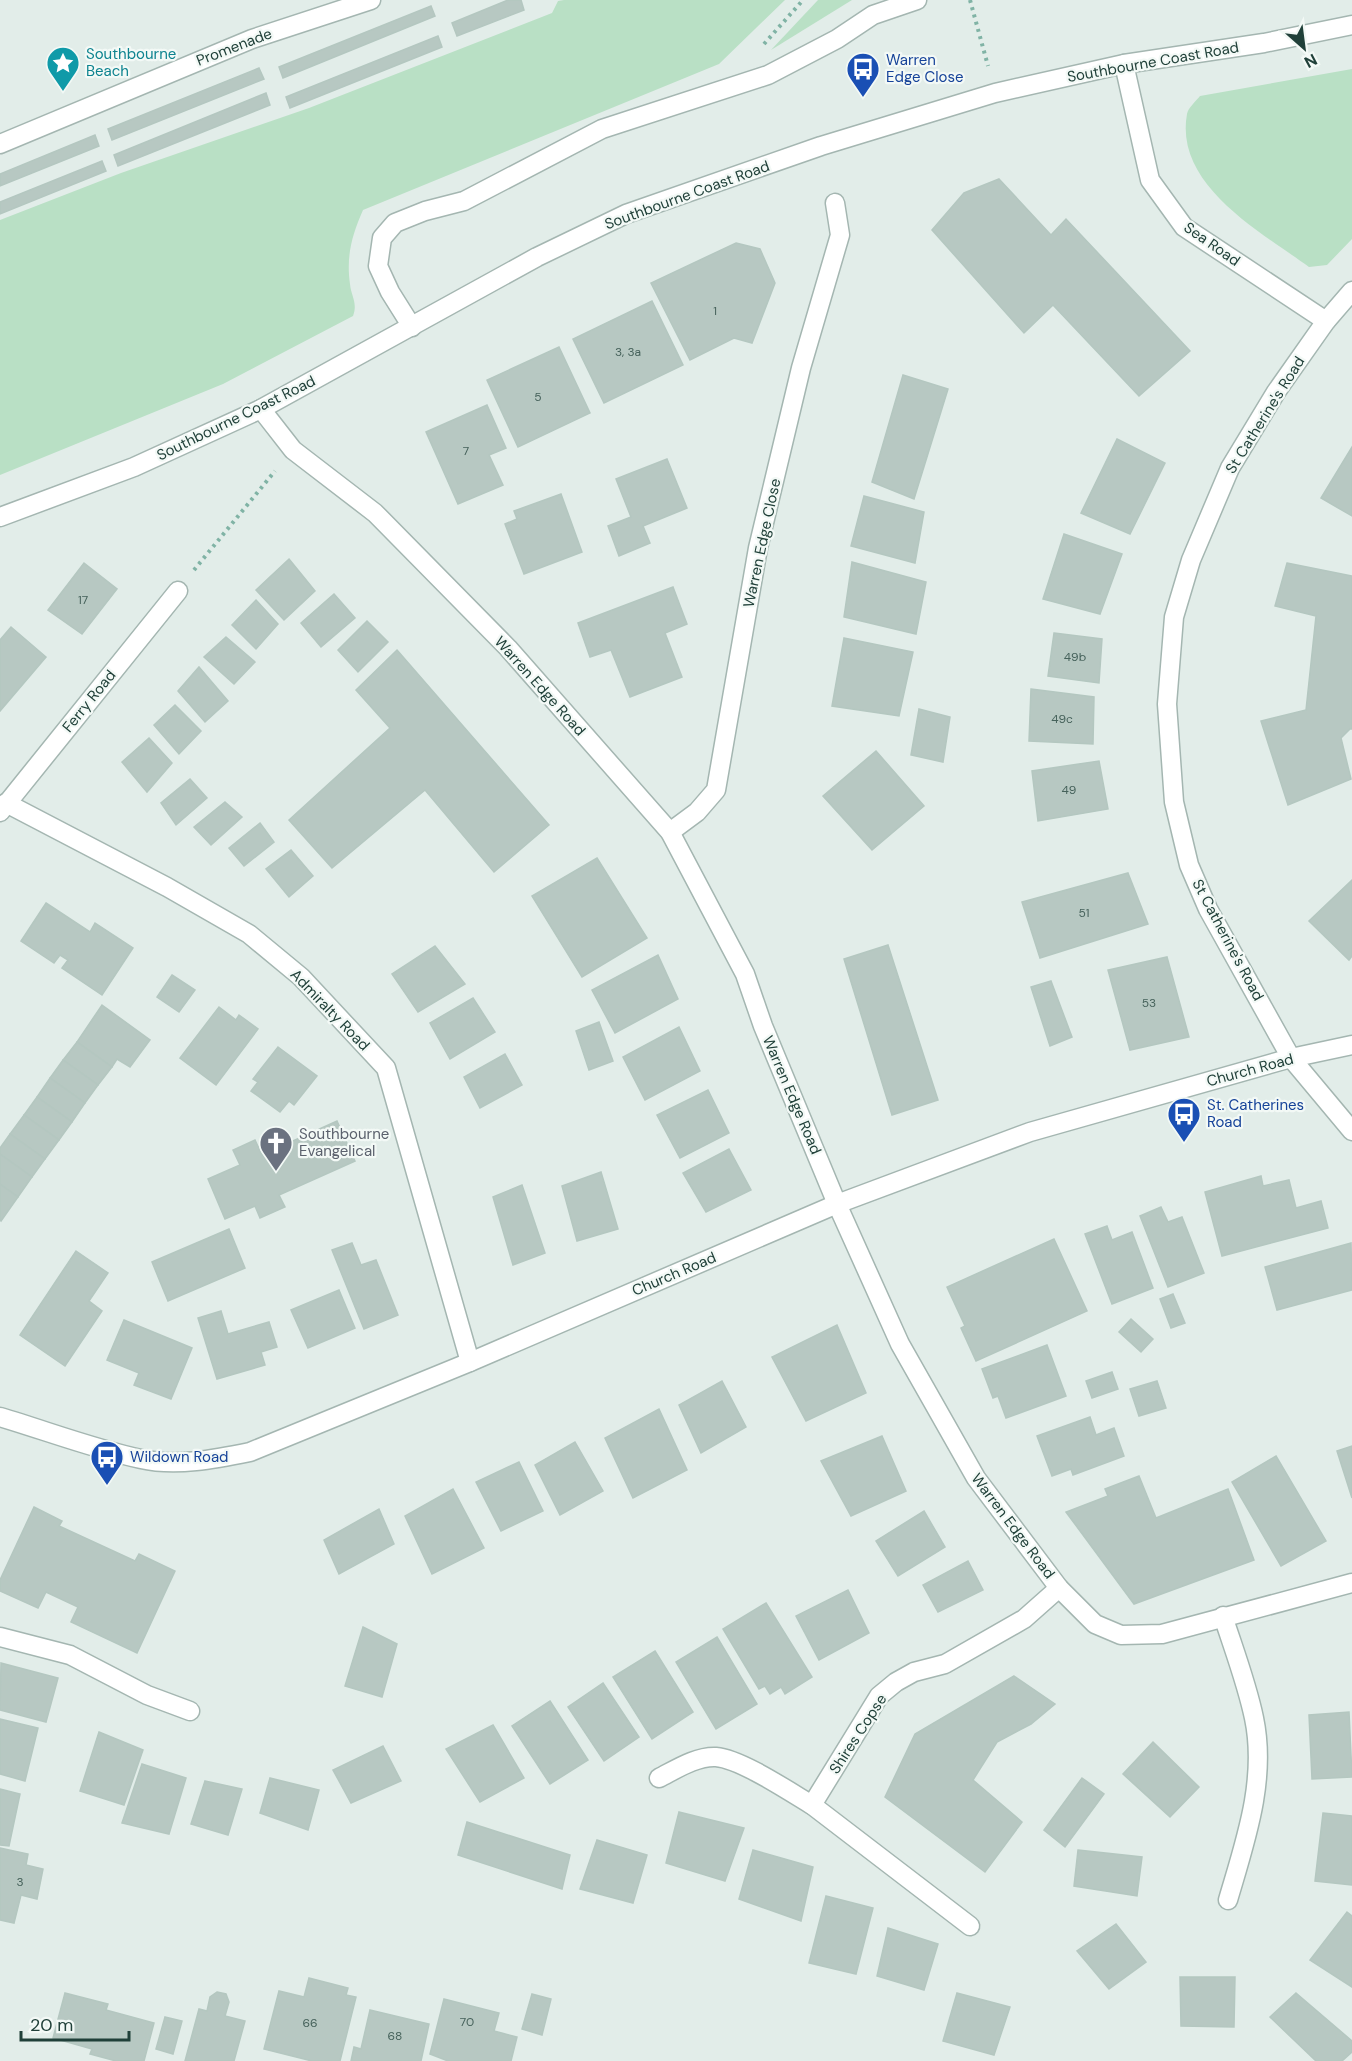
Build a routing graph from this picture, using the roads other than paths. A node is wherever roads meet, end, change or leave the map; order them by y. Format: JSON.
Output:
{"nodes":[{"id":1,"x":371,"y":0,"type":"edge"},
{"id":2,"x":917,"y":0,"type":"edge"},
{"id":3,"x":1352,"y":25,"type":"edge"},
{"id":4,"x":1124,"y":64,"type":"junction"},
{"id":5,"x":0,"y":144,"type":"edge"},
{"id":6,"x":835,"y":203,"type":"dead end"},
{"id":7,"x":1352,"y":291,"type":"edge"},
{"id":8,"x":1326,"y":321,"type":"junction"},
{"id":9,"x":412,"y":327,"type":"junction"},
{"id":10,"x":261,"y":409,"type":"junction"},
{"id":11,"x":0,"y":517,"type":"edge"},
{"id":12,"x":178,"y":591,"type":"road end"},
{"id":13,"x":3,"y":808,"type":"edge"},
{"id":14,"x":670,"y":832,"type":"junction"},
{"id":15,"x":1352,"y":1045,"type":"edge"},
{"id":16,"x":1292,"y":1058,"type":"junction"},
{"id":17,"x":1352,"y":1131,"type":"edge"},
{"id":18,"x":837,"y":1204,"type":"junction"},
{"id":19,"x":470,"y":1362,"type":"junction"},
{"id":20,"x":0,"y":1417,"type":"edge"},
{"id":21,"x":1352,"y":1583,"type":"edge"},
{"id":22,"x":1059,"y":1588,"type":"junction"},
{"id":23,"x":1223,"y":1616,"type":"junction"},
{"id":24,"x":0,"y":1637,"type":"edge"},
{"id":25,"x":190,"y":1711,"type":"dead end"},
{"id":26,"x":659,"y":1778,"type":"dead end"},
{"id":27,"x":812,"y":1805,"type":"junction"},
{"id":28,"x":1227,"y":1900,"type":"dead end"},
{"id":29,"x":970,"y":1926,"type":"dead end"}],
"edges":[{"from":1,"to":5,"type":"street","name":"Promenade"},
{"from":2,"to":9,"type":"street"},
{"from":3,"to":4,"type":"street","name":"Southbourne Coast Road"},
{"from":4,"to":8,"type":"street","name":"Sea Road"},
{"from":4,"to":9,"type":"street","name":"Southbourne Coast Road"},
{"from":6,"to":14,"type":"street","name":"Warren Edge Close"},
{"from":7,"to":8,"type":"street","name":"St Catherine's Road"},
{"from":8,"to":16,"type":"street","name":"St Catherine's Road"},
{"from":9,"to":10,"type":"street","name":"Southbourne Coast Road"},
{"from":10,"to":11,"type":"street","name":"Southbourne Coast Road"},
{"from":10,"to":14,"type":"street","name":"Warren Edge Road"},
{"from":12,"to":13,"type":"street","name":"Ferry Road"},
{"from":13,"to":19,"type":"street","name":"Admiralty Road"},
{"from":14,"to":18,"type":"street","name":"Warren Edge Road"},
{"from":15,"to":16,"type":"street","name":"Church Road"},
{"from":16,"to":17,"type":"street","name":"St Catherine's Road"},
{"from":16,"to":18,"type":"street","name":"Church Road"},
{"from":18,"to":19,"type":"street","name":"Church Road"},
{"from":18,"to":22,"type":"street","name":"Warren Edge Road"},
{"from":19,"to":20,"type":"street","name":"Church Road"},
{"from":21,"to":23,"type":"street","name":"Warren Edge Road"},
{"from":22,"to":23,"type":"street","name":"Warren Edge Road"},
{"from":22,"to":27,"type":"street","name":"Shires Copse"},
{"from":23,"to":28,"type":"street"},
{"from":24,"to":25,"type":"street"},
{"from":26,"to":27,"type":"street"},
{"from":27,"to":29,"type":"street"}]}
